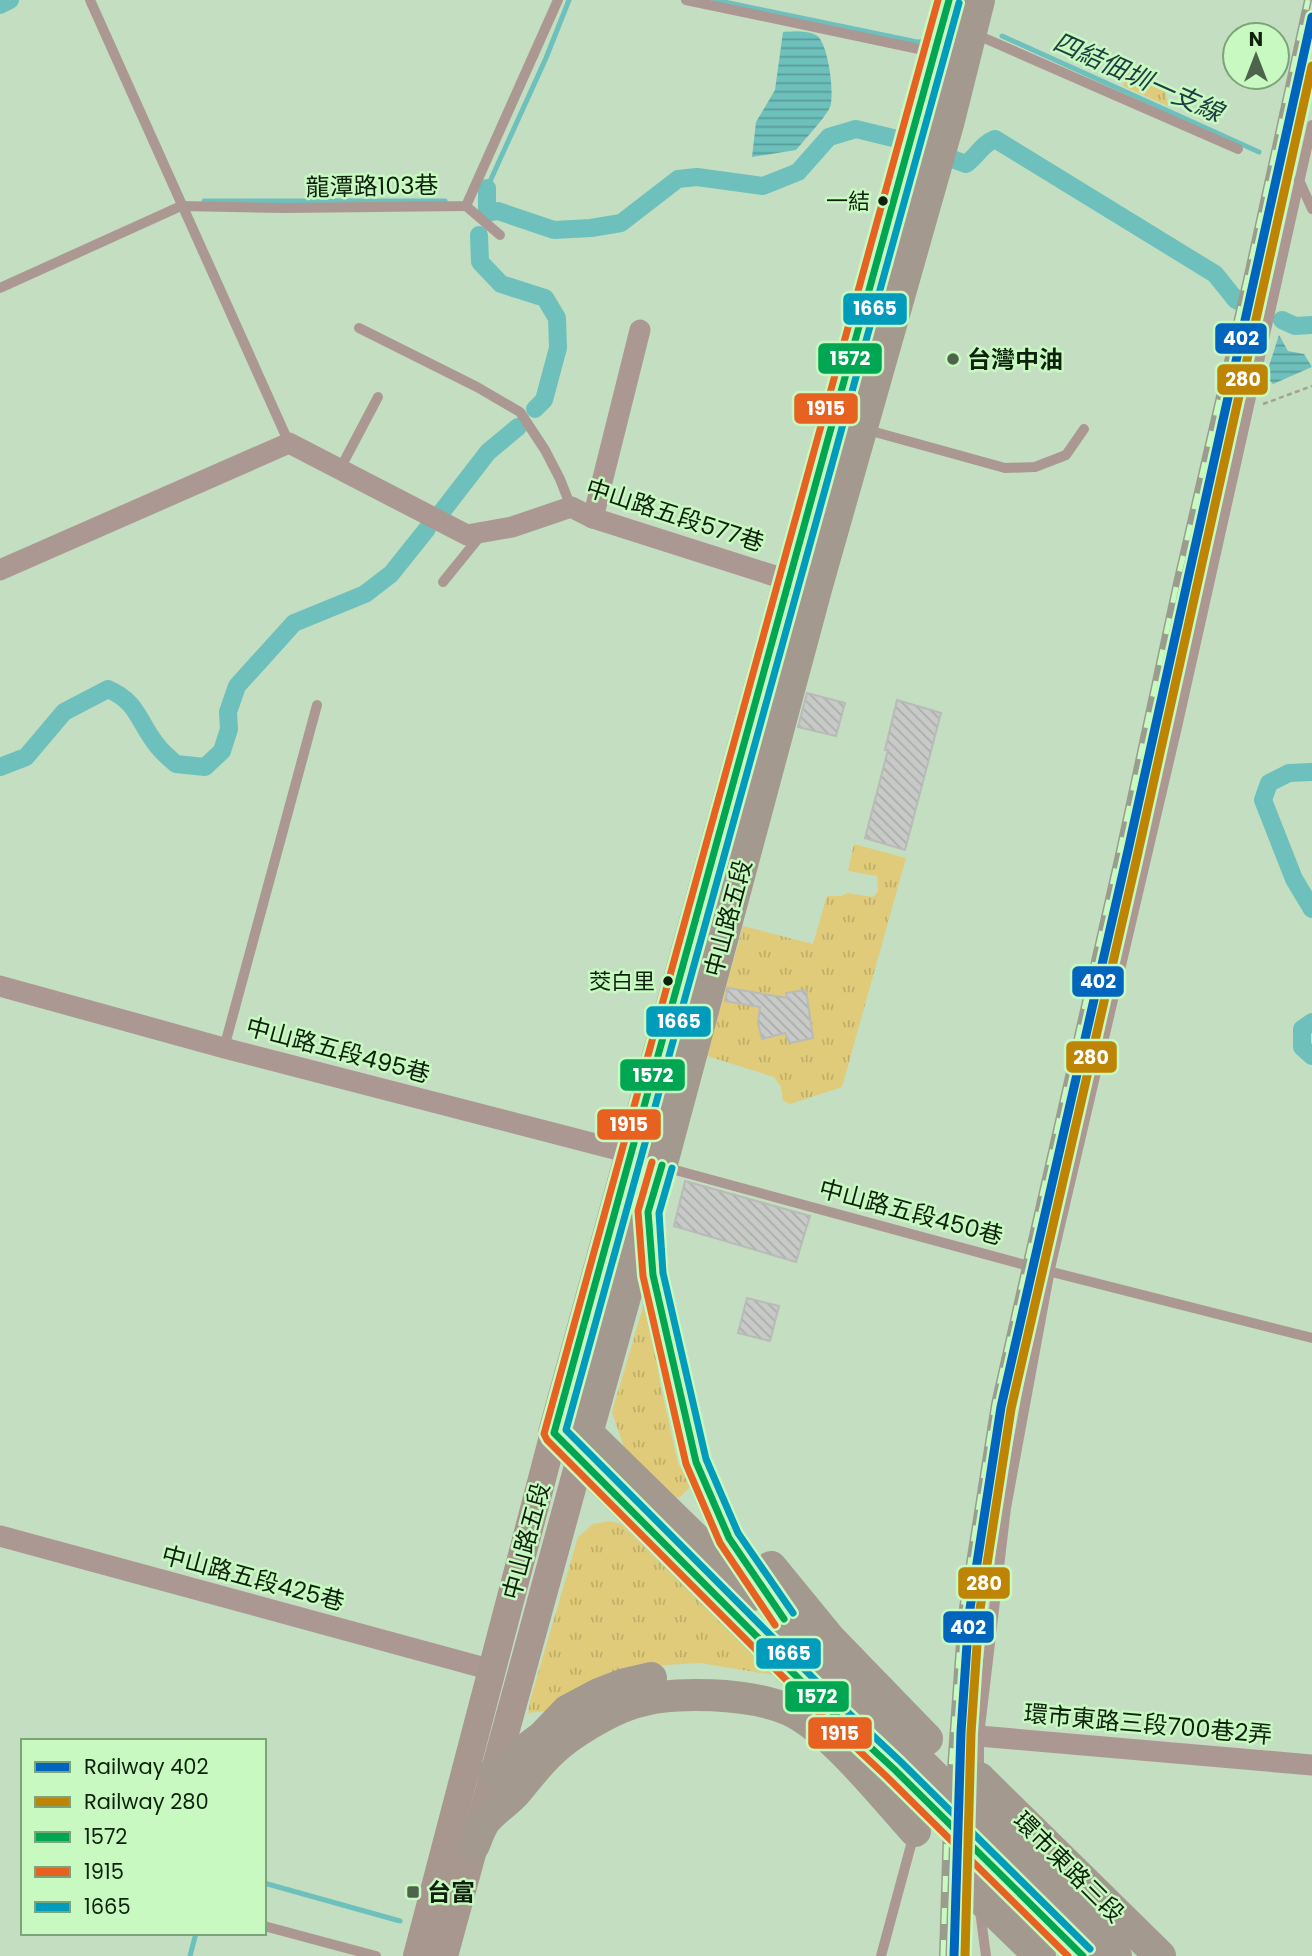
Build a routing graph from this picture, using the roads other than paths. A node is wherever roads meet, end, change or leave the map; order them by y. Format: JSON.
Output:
{"nodes":[{"id":1,"x":90,"y":0,"type":"edge"},
{"id":2,"x":558,"y":0,"type":"edge"},
{"id":3,"x":686,"y":0,"type":"edge"},
{"id":4,"x":949,"y":0,"type":"edge"},
{"id":5,"x":979,"y":0,"type":"edge"},
{"id":6,"x":971,"y":32,"type":"junction"},
{"id":7,"x":935,"y":52,"type":"junction"},
{"id":8,"x":1312,"y":125,"type":"edge"},
{"id":9,"x":1238,"y":149,"type":"dead end"},
{"id":10,"x":1299,"y":180,"type":"junction"},
{"id":11,"x":181,"y":206,"type":"junction"},
{"id":12,"x":466,"y":206,"type":"junction"},
{"id":13,"x":1312,"y":209,"type":"edge"},
{"id":14,"x":500,"y":235,"type":"dead end"},
{"id":15,"x":0,"y":288,"type":"edge"},
{"id":16,"x":359,"y":328,"type":"dead end"},
{"id":17,"x":640,"y":330,"type":"dead end"},
{"id":18,"x":378,"y":397,"type":"dead end"},
{"id":19,"x":863,"y":429,"type":"junction"},
{"id":20,"x":1084,"y":429,"type":"dead end"},
{"id":21,"x":289,"y":443,"type":"junction"},
{"id":22,"x":340,"y":469,"type":"junction"},
{"id":23,"x":571,"y":507,"type":"junction"},
{"id":24,"x":593,"y":518,"type":"junction"},
{"id":25,"x":482,"y":533,"type":"junction"},
{"id":26,"x":0,"y":570,"type":"edge"},
{"id":27,"x":443,"y":582,"type":"dead end"},
{"id":28,"x":802,"y":585,"type":"junction"},
{"id":29,"x":317,"y":705,"type":"dead end"},
{"id":30,"x":0,"y":986,"type":"edge"},
{"id":31,"x":224,"y":1048,"type":"junction"},
{"id":32,"x":629,"y":1153,"type":"junction"},
{"id":33,"x":661,"y":1167,"type":"junction"},
{"id":34,"x":648,"y":1212,"type":"junction"},
{"id":35,"x":1050,"y":1271,"type":"junction"},
{"id":36,"x":1312,"y":1338,"type":"edge"},
{"id":37,"x":683,"y":1404,"type":"junction"},
{"id":38,"x":558,"y":1420,"type":"junction"},
{"id":39,"x":584,"y":1446,"type":"junction"},
{"id":40,"x":0,"y":1536,"type":"edge"},
{"id":41,"x":789,"y":1626,"type":"junction"},
{"id":42,"x":492,"y":1670,"type":"junction"},
{"id":43,"x":829,"y":1709,"type":"junction"},
{"id":44,"x":979,"y":1736,"type":"junction"},
{"id":45,"x":927,"y":1739,"type":"joint"},
{"id":46,"x":1312,"y":1765,"type":"edge"},
{"id":47,"x":494,"y":1773,"type":"junction"},
{"id":48,"x":979,"y":1791,"type":"junction"},
{"id":49,"x":915,"y":1831,"type":"junction"},
{"id":50,"x":474,"y":1845,"type":"junction"},
{"id":51,"x":978,"y":1896,"type":"junction"},
{"id":52,"x":266,"y":1927,"type":"edge"},
{"id":53,"x":376,"y":1956,"type":"edge"},
{"id":54,"x":417,"y":1956,"type":"edge"},
{"id":55,"x":444,"y":1956,"type":"edge"},
{"id":56,"x":881,"y":1956,"type":"edge"},
{"id":57,"x":986,"y":1956,"type":"edge"},
{"id":58,"x":1040,"y":1956,"type":"edge"},
{"id":59,"x":1083,"y":1956,"type":"edge"},
{"id":60,"x":1116,"y":1956,"type":"edge"},
{"id":61,"x":1160,"y":1956,"type":"edge"}],
"edges":[{"from":1,"to":11,"type":"lane"},
{"from":2,"to":12,"type":"lane","name":"龍潭路103巷"},
{"from":3,"to":7,"type":"lane"},
{"from":4,"to":7,"type":"main road","name":"中山路五段"},
{"from":5,"to":6,"type":"main road","name":"中山路五段"},
{"from":6,"to":9,"type":"lane"},
{"from":6,"to":19,"type":"main road","name":"中山路五段"},
{"from":7,"to":28,"type":"main road","name":"中山路五段"},
{"from":8,"to":10,"type":"lane"},
{"from":10,"to":13,"type":"lane"},
{"from":10,"to":35,"type":"lane"},
{"from":11,"to":12,"type":"lane","name":"龍潭路103巷"},
{"from":11,"to":15,"type":"lane","name":"龍潭路103巷"},
{"from":11,"to":21,"type":"lane"},
{"from":12,"to":14,"type":"lane"},
{"from":16,"to":23,"type":"lane"},
{"from":17,"to":24,"type":"street"},
{"from":18,"to":22,"type":"lane"},
{"from":19,"to":20,"type":"lane"},
{"from":19,"to":28,"type":"main road","name":"中山路五段"},
{"from":21,"to":22,"type":"street","name":"中山路五段577巷"},
{"from":21,"to":26,"type":"street"},
{"from":22,"to":25,"type":"street","name":"中山路五段577巷"},
{"from":23,"to":24,"type":"street","name":"中山路五段577巷"},
{"from":23,"to":25,"type":"street","name":"中山路五段577巷"},
{"from":24,"to":28,"type":"street","name":"中山路五段577巷"},
{"from":25,"to":27,"type":"lane"},
{"from":28,"to":32,"type":"main road","name":"中山路五段"},
{"from":28,"to":33,"type":"main road","name":"中山路五段"},
{"from":29,"to":31,"type":"lane"},
{"from":30,"to":31,"type":"street","name":"中山路五段495巷"},
{"from":31,"to":32,"type":"street","name":"中山路五段495巷"},
{"from":32,"to":33,"type":"street","name":"中山路五段495巷"},
{"from":32,"to":38,"type":"main road","name":"中山路五段"},
{"from":33,"to":34,"type":"main road","name":"中山路五段"},
{"from":33,"to":35,"type":"lane","name":"中山路五段450巷"},
{"from":34,"to":37,"type":"main road"},
{"from":34,"to":39,"type":"main road","name":"中山路五段"},
{"from":35,"to":36,"type":"lane","name":"中山路五段450巷"},
{"from":35,"to":44,"type":"lane"},
{"from":37,"to":41,"type":"main road"},
{"from":37,"to":45,"type":"main road"},
{"from":38,"to":39,"type":"main road"},
{"from":38,"to":42,"type":"street","name":"中山路五段"},
{"from":39,"to":41,"type":"main road"},
{"from":39,"to":43,"type":"main road"},
{"from":39,"to":47,"type":"street","name":"中山路五段"},
{"from":40,"to":42,"type":"street","name":"中山路五段425巷"},
{"from":41,"to":60,"type":"main road","bridge":true},
{"from":42,"to":54,"type":"street","name":"中山路五段"},
{"from":43,"to":47,"type":"main road"},
{"from":43,"to":59,"type":"main road","bridge":true},
{"from":44,"to":46,"type":"street","name":"環市東路三段700巷2弄"},
{"from":44,"to":48,"type":"lane"},
{"from":45,"to":49,"type":"lane"},
{"from":47,"to":50,"type":"street","name":"中山路五段"},
{"from":48,"to":51,"type":"lane"},
{"from":48,"to":61,"type":"main road","name":"環市東路三段"},
{"from":49,"to":50,"type":"main road"},
{"from":49,"to":56,"type":"lane"},
{"from":50,"to":55,"type":"street","name":"中山路五段"},
{"from":51,"to":57,"type":"lane"},
{"from":51,"to":58,"type":"main road"},
{"from":52,"to":53,"type":"lane"}]}
